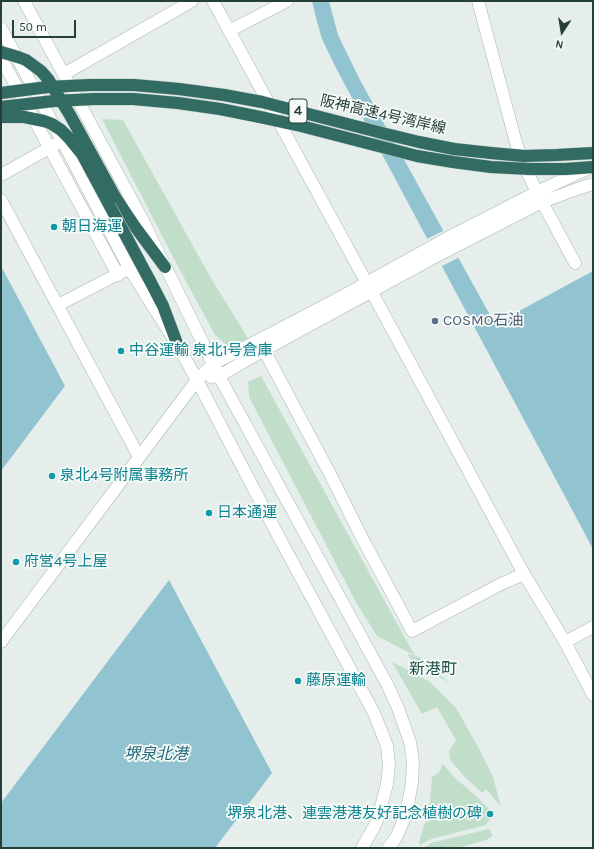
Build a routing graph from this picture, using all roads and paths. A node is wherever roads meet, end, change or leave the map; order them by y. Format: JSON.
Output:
{"nodes":[{"id":1,"x":24,"y":1,"type":"edge"},
{"id":2,"x":192,"y":1,"type":"edge"},
{"id":3,"x":213,"y":1,"type":"edge"},
{"id":4,"x":287,"y":1,"type":"edge"},
{"id":5,"x":478,"y":1,"type":"edge"},
{"id":6,"x":1,"y":28,"type":"edge"},
{"id":7,"x":229,"y":31,"type":"junction"},
{"id":8,"x":1,"y":52,"type":"edge"},
{"id":9,"x":1,"y":58,"type":"edge"},
{"id":10,"x":64,"y":74,"type":"junction"},
{"id":11,"x":1,"y":93,"type":"edge"},
{"id":12,"x":1,"y":108,"type":"edge"},
{"id":13,"x":1,"y":117,"type":"edge"},
{"id":14,"x":62,"y":140,"type":"junction"},
{"id":15,"x":49,"y":148,"type":"junction"},
{"id":16,"x":593,"y":153,"type":"edge"},
{"id":17,"x":593,"y":167,"type":"edge"},
{"id":18,"x":1,"y":175,"type":"edge"},
{"id":19,"x":593,"y":184,"type":"edge"},
{"id":20,"x":539,"y":197,"type":"junction"},
{"id":21,"x":1,"y":200,"type":"edge"},
{"id":22,"x":575,"y":263,"type":"dead end"},
{"id":23,"x":165,"y":266,"type":"junction"},
{"id":24,"x":129,"y":268,"type":"junction"},
{"id":25,"x":118,"y":275,"type":"junction"},
{"id":26,"x":369,"y":288,"type":"junction"},
{"id":27,"x":58,"y":305,"type":"junction"},
{"id":28,"x":178,"y":346,"type":"junction"},
{"id":29,"x":264,"y":350,"type":"junction"},
{"id":30,"x":213,"y":364,"type":"junction"},
{"id":31,"x":219,"y":376,"type":"junction"},
{"id":32,"x":197,"y":380,"type":"junction"},
{"id":33,"x":139,"y":457,"type":"junction"},
{"id":34,"x":524,"y":574,"type":"junction"},
{"id":35,"x":593,"y":627,"type":"edge"},
{"id":36,"x":1,"y":642,"type":"edge"},
{"id":37,"x":565,"y":642,"type":"junction"},
{"id":38,"x":593,"y":695,"type":"edge"},
{"id":39,"x":374,"y":827,"type":"junction"},
{"id":40,"x":354,"y":848,"type":"edge"},
{"id":41,"x":362,"y":848,"type":"edge"},
{"id":42,"x":388,"y":848,"type":"edge"}],
"edges":[{"from":1,"to":10,"type":"street"},
{"from":2,"to":10,"type":"street"},
{"from":3,"to":7,"type":"street"},
{"from":4,"to":7,"type":"street"},
{"from":5,"to":20,"type":"street"},
{"from":6,"to":14,"type":"street"},
{"from":7,"to":26,"type":"street"},
{"from":8,"to":23,"type":"highway","bridge":true},
{"from":9,"to":15,"type":"street"},
{"from":10,"to":23,"type":"street"},
{"from":11,"to":16,"type":"highway","name":"阪神高速4号湾岸線","number":"4","bridge":true},
{"from":12,"to":17,"type":"highway","name":"阪神高速4号湾岸線","number":"4","bridge":true},
{"from":13,"to":28,"type":"highway","bridge":true},
{"from":14,"to":15,"type":"street"},
{"from":14,"to":24,"type":"street"},
{"from":15,"to":18,"type":"street"},
{"from":15,"to":25,"type":"street"},
{"from":17,"to":20,"type":"street"},
{"from":19,"to":20,"type":"street"},
{"from":20,"to":22,"type":"street"},
{"from":20,"to":26,"type":"street"},
{"from":21,"to":27,"type":"street"},
{"from":23,"to":30,"type":"street"},
{"from":24,"to":25,"type":"street"},
{"from":24,"to":28,"type":"street"},
{"from":25,"to":27,"type":"street"},
{"from":26,"to":29,"type":"street"},
{"from":26,"to":30,"type":"street"},
{"from":26,"to":34,"type":"street"},
{"from":27,"to":33,"type":"street"},
{"from":28,"to":32,"type":"street"},
{"from":29,"to":31,"type":"street"},
{"from":29,"to":34,"type":"street"},
{"from":30,"to":31,"type":"street"},
{"from":30,"to":32,"type":"street"},
{"from":31,"to":32,"type":"street"},
{"from":31,"to":42,"type":"street"},
{"from":32,"to":33,"type":"street"},
{"from":32,"to":39,"type":"street"},
{"from":33,"to":36,"type":"street"},
{"from":34,"to":37,"type":"street"},
{"from":35,"to":37,"type":"street"},
{"from":37,"to":38,"type":"street"},
{"from":39,"to":40,"type":"street"},
{"from":39,"to":41,"type":"street"}]}
